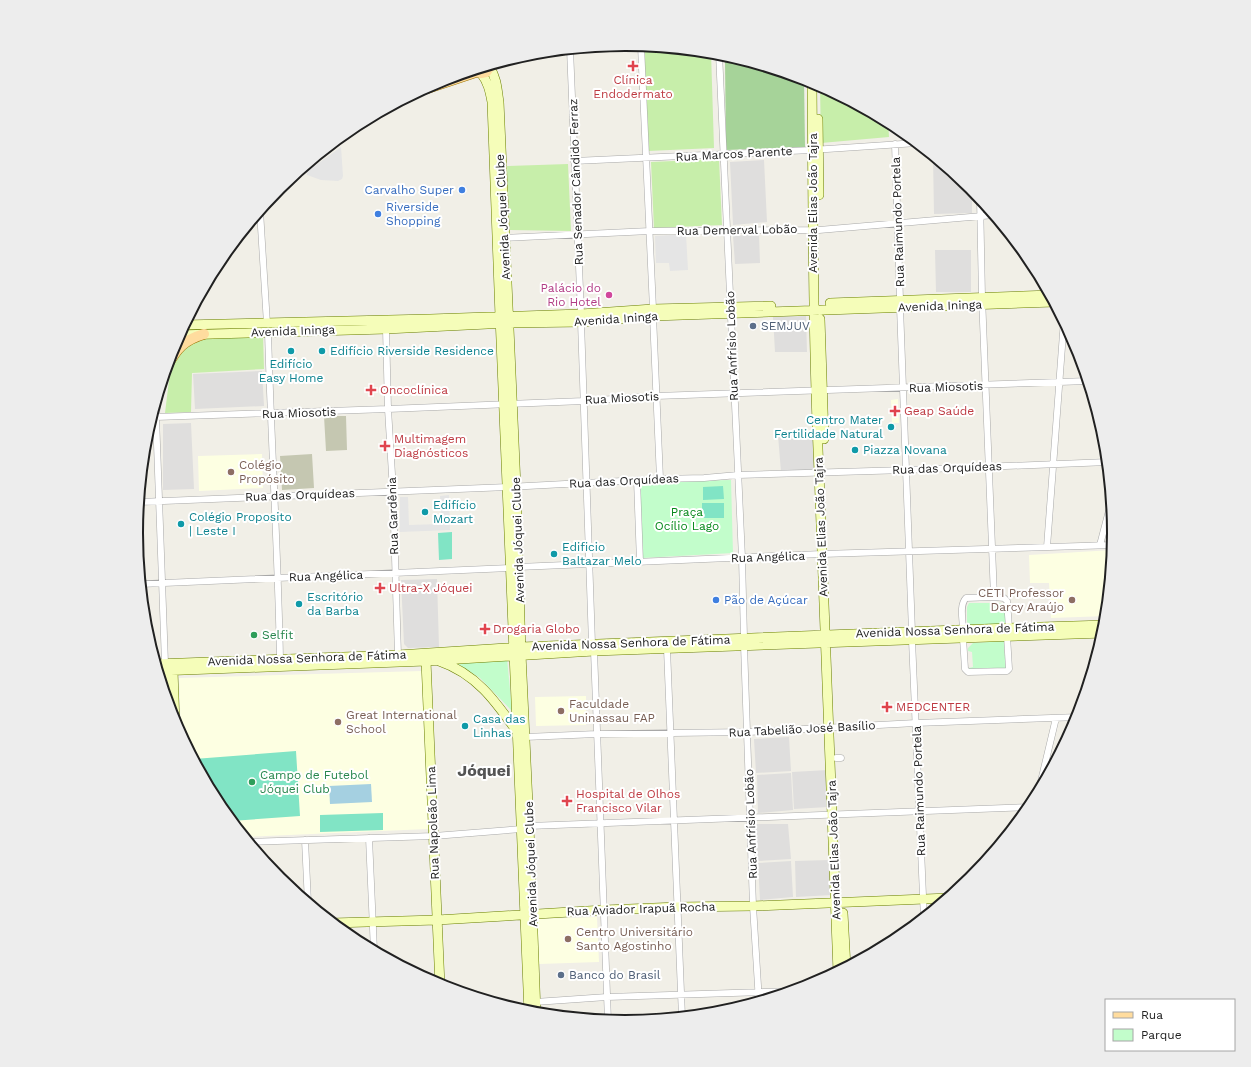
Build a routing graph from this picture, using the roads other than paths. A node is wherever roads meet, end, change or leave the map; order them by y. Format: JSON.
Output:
{"nodes":[{"id":1,"x":641,"y":51,"type":"edge"},
{"id":2,"x":570,"y":54,"type":"edge"},
{"id":3,"x":719,"y":60,"type":"edge"},
{"id":4,"x":487,"y":72,"type":"edge"},
{"id":5,"x":484,"y":73,"type":"edge"},
{"id":6,"x":812,"y":89,"type":"edge"},
{"id":7,"x":818,"y":91,"type":"edge"},
{"id":8,"x":908,"y":143,"type":"edge"},
{"id":9,"x":895,"y":144,"type":"junction"},
{"id":10,"x":816,"y":150,"type":"junction"},
{"id":11,"x":724,"y":154,"type":"junction"},
{"id":12,"x":647,"y":159,"type":"junction"},
{"id":13,"x":574,"y":162,"type":"junction"},
{"id":14,"x":981,"y":207,"type":"edge"},
{"id":15,"x":981,"y":215,"type":"junction"},
{"id":16,"x":988,"y":215,"type":"edge"},
{"id":17,"x":260,"y":218,"type":"edge"},
{"id":18,"x":898,"y":222,"type":"junction"},
{"id":19,"x":816,"y":230,"type":"junction"},
{"id":20,"x":650,"y":231,"type":"junction"},
{"id":21,"x":727,"y":231,"type":"junction"},
{"id":22,"x":578,"y":234,"type":"junction"},
{"id":23,"x":504,"y":238,"type":"junction"},
{"id":24,"x":1045,"y":295,"type":"edge"},
{"id":25,"x":982,"y":301,"type":"junction"},
{"id":26,"x":1048,"y":302,"type":"edge"},
{"id":27,"x":900,"y":303,"type":"junction"},
{"id":28,"x":816,"y":307,"type":"junction"},
{"id":29,"x":731,"y":310,"type":"junction"},
{"id":30,"x":653,"y":313,"type":"junction"},
{"id":31,"x":581,"y":318,"type":"junction"},
{"id":32,"x":504,"y":320,"type":"junction"},
{"id":33,"x":191,"y":325,"type":"edge"},
{"id":34,"x":268,"y":328,"type":"junction"},
{"id":35,"x":386,"y":329,"type":"junction"},
{"id":36,"x":1063,"y":331,"type":"edge"},
{"id":37,"x":204,"y":334,"type":"junction"},
{"id":38,"x":186,"y":335,"type":"edge"},
{"id":39,"x":182,"y":344,"type":"edge"},
{"id":40,"x":1083,"y":381,"type":"edge"},
{"id":41,"x":1059,"y":382,"type":"junction"},
{"id":42,"x":985,"y":386,"type":"junction"},
{"id":43,"x":903,"y":388,"type":"junction"},
{"id":44,"x":818,"y":390,"type":"junction"},
{"id":45,"x":734,"y":394,"type":"junction"},
{"id":46,"x":656,"y":396,"type":"junction"},
{"id":47,"x":584,"y":401,"type":"junction"},
{"id":48,"x":508,"y":403,"type":"junction"},
{"id":49,"x":388,"y":409,"type":"junction"},
{"id":50,"x":270,"y":414,"type":"junction"},
{"id":51,"x":157,"y":417,"type":"edge"},
{"id":52,"x":156,"y":421,"type":"edge"},
{"id":53,"x":1103,"y":462,"type":"edge"},
{"id":54,"x":1052,"y":464,"type":"junction"},
{"id":55,"x":988,"y":467,"type":"junction"},
{"id":56,"x":906,"y":470,"type":"junction"},
{"id":57,"x":822,"y":472,"type":"junction"},
{"id":58,"x":738,"y":475,"type":"junction"},
{"id":59,"x":660,"y":479,"type":"junction"},
{"id":60,"x":637,"y":480,"type":"junction"},
{"id":61,"x":586,"y":483,"type":"junction"},
{"id":62,"x":512,"y":487,"type":"junction"},
{"id":63,"x":393,"y":491,"type":"junction"},
{"id":64,"x":275,"y":497,"type":"junction"},
{"id":65,"x":159,"y":501,"type":"junction"},
{"id":66,"x":144,"y":502,"type":"edge"},
{"id":67,"x":1107,"y":517,"type":"edge"},
{"id":68,"x":1108,"y":545,"type":"edge"},
{"id":69,"x":1100,"y":546,"type":"junction"},
{"id":70,"x":1047,"y":547,"type":"junction"},
{"id":71,"x":992,"y":549,"type":"junction"},
{"id":72,"x":909,"y":552,"type":"junction"},
{"id":73,"x":825,"y":554,"type":"junction"},
{"id":74,"x":742,"y":558,"type":"junction"},
{"id":75,"x":640,"y":562,"type":"junction"},
{"id":76,"x":590,"y":564,"type":"junction"},
{"id":77,"x":515,"y":568,"type":"junction"},
{"id":78,"x":395,"y":574,"type":"junction"},
{"id":79,"x":278,"y":578,"type":"junction"},
{"id":80,"x":163,"y":583,"type":"junction"},
{"id":81,"x":146,"y":584,"type":"edge"},
{"id":82,"x":994,"y":597,"type":"junction"},
{"id":83,"x":1099,"y":625,"type":"edge"},
{"id":84,"x":1008,"y":632,"type":"junction"},
{"id":85,"x":1098,"y":633,"type":"edge"},
{"id":86,"x":963,"y":634,"type":"junction"},
{"id":87,"x":912,"y":636,"type":"junction"},
{"id":88,"x":829,"y":639,"type":"junction"},
{"id":89,"x":744,"y":642,"type":"junction"},
{"id":90,"x":593,"y":648,"type":"junction"},
{"id":91,"x":667,"y":649,"type":"junction"},
{"id":92,"x":518,"y":651,"type":"junction"},
{"id":93,"x":398,"y":655,"type":"junction"},
{"id":94,"x":280,"y":659,"type":"junction"},
{"id":95,"x":431,"y":660,"type":"junction"},
{"id":96,"x":164,"y":668,"type":"edge"},
{"id":97,"x":167,"y":682,"type":"edge"},
{"id":98,"x":1071,"y":717,"type":"edge"},
{"id":99,"x":1056,"y":718,"type":"junction"},
{"id":100,"x":916,"y":723,"type":"junction"},
{"id":101,"x":832,"y":728,"type":"junction"},
{"id":102,"x":748,"y":732,"type":"junction"},
{"id":103,"x":597,"y":734,"type":"junction"},
{"id":104,"x":670,"y":734,"type":"junction"},
{"id":105,"x":522,"y":735,"type":"junction"},
{"id":106,"x":1042,"y":777,"type":"edge"},
{"id":107,"x":1023,"y":807,"type":"edge"},
{"id":108,"x":920,"y":812,"type":"junction"},
{"id":109,"x":836,"y":814,"type":"junction"},
{"id":110,"x":751,"y":818,"type":"junction"},
{"id":111,"x":674,"y":821,"type":"junction"},
{"id":112,"x":601,"y":824,"type":"junction"},
{"id":113,"x":526,"y":828,"type":"junction"},
{"id":114,"x":434,"y":836,"type":"junction"},
{"id":115,"x":369,"y":838,"type":"junction"},
{"id":116,"x":305,"y":840,"type":"junction"},
{"id":117,"x":255,"y":842,"type":"edge"},
{"id":118,"x":308,"y":897,"type":"edge"},
{"id":119,"x":941,"y":898,"type":"edge"},
{"id":120,"x":923,"y":899,"type":"junction"},
{"id":121,"x":839,"y":902,"type":"junction"},
{"id":122,"x":753,"y":906,"type":"junction"},
{"id":123,"x":678,"y":907,"type":"junction"},
{"id":124,"x":604,"y":910,"type":"junction"},
{"id":125,"x":924,"y":912,"type":"edge"},
{"id":126,"x":529,"y":914,"type":"junction"},
{"id":127,"x":437,"y":920,"type":"junction"},
{"id":128,"x":373,"y":922,"type":"junction"},
{"id":129,"x":341,"y":923,"type":"edge"},
{"id":130,"x":374,"y":945,"type":"edge"},
{"id":131,"x":845,"y":963,"type":"edge"},
{"id":132,"x":838,"y":966,"type":"edge"},
{"id":133,"x":440,"y":978,"type":"edge"},
{"id":134,"x":759,"y":992,"type":"junction"},
{"id":135,"x":776,"y":992,"type":"edge"},
{"id":136,"x":682,"y":995,"type":"junction"},
{"id":137,"x":608,"y":997,"type":"junction"},
{"id":138,"x":759,"y":997,"type":"edge"},
{"id":139,"x":535,"y":1002,"type":"junction"},
{"id":140,"x":529,"y":1007,"type":"edge"},
{"id":141,"x":535,"y":1008,"type":"edge"},
{"id":142,"x":682,"y":1013,"type":"edge"},
{"id":143,"x":608,"y":1015,"type":"edge"}],
"edges":[{"from":1,"to":12,"type":"street"},
{"from":2,"to":13,"type":"street","name":"Rua Senador Cândido Ferraz"},
{"from":3,"to":11,"type":"street","name":"Rua Anfrísio Lobão"},
{"from":4,"to":23,"type":"main road","name":"Avenida Jóquei Clube"},
{"from":5,"to":32,"type":"main road","name":"Avenida Jóquei Clube"},
{"from":6,"to":10,"type":"main road","name":"Avenida Elias João Tajra"},
{"from":7,"to":10,"type":"main road","name":"Avenida Elias João Tajra"},
{"from":8,"to":9,"type":"street","name":"Rua Marcos Parente"},
{"from":9,"to":10,"type":"street","name":"Rua Marcos Parente"},
{"from":9,"to":18,"type":"street","name":"Rua Raimundo Portela"},
{"from":10,"to":11,"type":"street","name":"Rua Marcos Parente"},
{"from":10,"to":19,"type":"main road","name":"Avenida Elias João Tajra"},
{"from":11,"to":12,"type":"street","name":"Rua Marcos Parente"},
{"from":11,"to":21,"type":"street","name":"Rua Anfrísio Lobão"},
{"from":12,"to":13,"type":"street","name":"Rua Marcos Parente"},
{"from":12,"to":20,"type":"street"},
{"from":13,"to":22,"type":"street","name":"Rua Senador Cândido Ferraz"},
{"from":14,"to":15,"type":"street"},
{"from":15,"to":16,"type":"street","name":"Rua Demerval Lobão"},
{"from":15,"to":18,"type":"street","name":"Rua Demerval Lobão"},
{"from":15,"to":25,"type":"street"},
{"from":17,"to":34,"type":"street"},
{"from":18,"to":19,"type":"street","name":"Rua Demerval Lobão"},
{"from":18,"to":27,"type":"street","name":"Rua Raimundo Portela"},
{"from":19,"to":21,"type":"street","name":"Rua Demerval Lobão"},
{"from":19,"to":28,"type":"main road","name":"Avenida Elias João Tajra"},
{"from":20,"to":21,"type":"street","name":"Rua Demerval Lobão"},
{"from":20,"to":22,"type":"street","name":"Rua Demerval Lobão"},
{"from":20,"to":30,"type":"street"},
{"from":21,"to":29,"type":"street","name":"Rua Anfrísio Lobão"},
{"from":22,"to":23,"type":"street","name":"Rua Demerval Lobão"},
{"from":22,"to":31,"type":"street","name":"Rua Senador Cândido Ferraz"},
{"from":23,"to":32,"type":"main road","name":"Avenida Jóquei Clube"},
{"from":24,"to":25,"type":"main road","name":"Avenida Ininga"},
{"from":25,"to":26,"type":"main road","name":"Avenida Ininga"},
{"from":25,"to":27,"type":"main road","name":"Avenida Ininga"},
{"from":25,"to":42,"type":"street"},
{"from":27,"to":28,"type":"main road","name":"Avenida Ininga"},
{"from":27,"to":43,"type":"street","name":"Rua Raimundo Portela"},
{"from":28,"to":29,"type":"main road","name":"Avenida Ininga"},
{"from":28,"to":44,"type":"main road","name":"Avenida Elias João Tajra"},
{"from":29,"to":30,"type":"main road","name":"Avenida Ininga"},
{"from":29,"to":45,"type":"street","name":"Rua Anfrísio Lobão"},
{"from":30,"to":31,"type":"main road","name":"Avenida Ininga"},
{"from":30,"to":46,"type":"street"},
{"from":31,"to":32,"type":"main road","name":"Avenida Ininga"},
{"from":31,"to":47,"type":"street","name":"Rua Senador Cândido Ferraz"},
{"from":32,"to":34,"type":"main road","name":"Avenida Ininga"},
{"from":32,"to":35,"type":"main road","name":"Avenida Ininga"},
{"from":32,"to":48,"type":"main road","name":"Avenida Jóquei Clube"},
{"from":33,"to":34,"type":"main road","name":"Avenida Ininga"},
{"from":34,"to":35,"type":"main road","name":"Avenida Ininga"},
{"from":34,"to":37,"type":"main road","name":"Avenida Ininga"},
{"from":34,"to":50,"type":"street"},
{"from":35,"to":49,"type":"street","name":"Rua Gardênia"},
{"from":36,"to":41,"type":"street"},
{"from":37,"to":38,"type":"main road","name":"Avenida Ininga"},
{"from":37,"to":39,"type":"main road"},
{"from":40,"to":41,"type":"street","name":"Rua Miosotis"},
{"from":41,"to":42,"type":"street","name":"Rua Miosotis"},
{"from":41,"to":54,"type":"street"},
{"from":42,"to":43,"type":"street","name":"Rua Miosotis"},
{"from":42,"to":55,"type":"street"},
{"from":43,"to":44,"type":"street","name":"Rua Miosotis"},
{"from":43,"to":56,"type":"street","name":"Rua Raimundo Portela"},
{"from":44,"to":45,"type":"street","name":"Rua Miosotis"},
{"from":44,"to":57,"type":"main road","name":"Avenida Elias João Tajra"},
{"from":45,"to":46,"type":"street","name":"Rua Miosotis"},
{"from":45,"to":58,"type":"street","name":"Rua Anfrísio Lobão"},
{"from":46,"to":47,"type":"street","name":"Rua Miosotis"},
{"from":46,"to":59,"type":"street"},
{"from":47,"to":48,"type":"street","name":"Rua Miosotis"},
{"from":47,"to":61,"type":"street","name":"Rua Senador Cândido Ferraz"},
{"from":48,"to":49,"type":"street","name":"Rua Miosotis"},
{"from":48,"to":62,"type":"main road","name":"Avenida Jóquei Clube"},
{"from":49,"to":50,"type":"street","name":"Rua Miosotis"},
{"from":49,"to":63,"type":"street","name":"Rua Gardênia"},
{"from":50,"to":51,"type":"street","name":"Rua Miosotis"},
{"from":50,"to":64,"type":"street"},
{"from":52,"to":65,"type":"street"},
{"from":53,"to":54,"type":"street","name":"Rua das Orquídeas"},
{"from":54,"to":55,"type":"street","name":"Rua das Orquídeas"},
{"from":54,"to":70,"type":"street"},
{"from":55,"to":56,"type":"street","name":"Rua das Orquídeas"},
{"from":55,"to":71,"type":"street"},
{"from":56,"to":57,"type":"street","name":"Rua das Orquídeas"},
{"from":56,"to":72,"type":"street","name":"Rua Raimundo Portela"},
{"from":57,"to":58,"type":"street","name":"Rua das Orquídeas"},
{"from":57,"to":73,"type":"main road","name":"Avenida Elias João Tajra"},
{"from":58,"to":59,"type":"street","name":"Rua das Orquídeas"},
{"from":58,"to":74,"type":"street","name":"Rua Anfrísio Lobão"},
{"from":59,"to":60,"type":"street","name":"Rua das Orquídeas"},
{"from":60,"to":61,"type":"street","name":"Rua das Orquídeas"},
{"from":60,"to":75,"type":"street"},
{"from":61,"to":62,"type":"street","name":"Rua das Orquídeas"},
{"from":61,"to":76,"type":"street","name":"Rua Senador Cândido Ferraz"},
{"from":62,"to":63,"type":"street","name":"Rua das Orquídeas"},
{"from":62,"to":77,"type":"main road","name":"Avenida Jóquei Clube"},
{"from":63,"to":64,"type":"street","name":"Rua das Orquídeas"},
{"from":63,"to":78,"type":"street","name":"Rua Gardênia"},
{"from":64,"to":65,"type":"street","name":"Rua das Orquídeas"},
{"from":64,"to":79,"type":"street"},
{"from":65,"to":66,"type":"street","name":"Rua das Orquídeas"},
{"from":65,"to":80,"type":"street"},
{"from":67,"to":69,"type":"street"},
{"from":68,"to":69,"type":"street","name":"Rua Angélica"},
{"from":69,"to":70,"type":"street","name":"Rua Angélica"},
{"from":70,"to":71,"type":"street","name":"Rua Angélica"},
{"from":71,"to":72,"type":"street","name":"Rua Angélica"},
{"from":71,"to":82,"type":"street"},
{"from":72,"to":73,"type":"street","name":"Rua Angélica"},
{"from":72,"to":87,"type":"street","name":"Rua Raimundo Portela"},
{"from":73,"to":74,"type":"street","name":"Rua Angélica"},
{"from":73,"to":88,"type":"main road","name":"Avenida Elias João Tajra"},
{"from":74,"to":75,"type":"street","name":"Rua Angélica"},
{"from":74,"to":89,"type":"street","name":"Rua Anfrísio Lobão"},
{"from":75,"to":76,"type":"street","name":"Rua Angélica"},
{"from":76,"to":77,"type":"street","name":"Rua Angélica"},
{"from":76,"to":90,"type":"street","name":"Rua Senador Cândido Ferraz"},
{"from":77,"to":78,"type":"street","name":"Rua Angélica"},
{"from":77,"to":92,"type":"main road","name":"Avenida Jóquei Clube"},
{"from":78,"to":79,"type":"street","name":"Rua Angélica"},
{"from":78,"to":93,"type":"street","name":"Rua Gardênia"},
{"from":79,"to":80,"type":"street","name":"Rua Angélica"},
{"from":79,"to":94,"type":"street"},
{"from":80,"to":81,"type":"street","name":"Rua Angélica"},
{"from":80,"to":96,"type":"street"},
{"from":82,"to":84,"type":"street"},
{"from":82,"to":86,"type":"street"},
{"from":83,"to":84,"type":"main road","name":"Avenida Nossa Senhora de Fátima"},
{"from":84,"to":85,"type":"main road","name":"Avenida Nossa Senhora de Fátima"},
{"from":84,"to":86,"type":"main road","name":"Avenida Nossa Senhora de Fátima"},
{"from":84,"to":86,"type":"street"},
{"from":86,"to":87,"type":"main road","name":"Avenida Nossa Senhora de Fátima"},
{"from":87,"to":88,"type":"main road","name":"Avenida Nossa Senhora de Fátima"},
{"from":87,"to":100,"type":"street","name":"Rua Raimundo Portela"},
{"from":88,"to":89,"type":"main road","name":"Avenida Nossa Senhora de Fátima"},
{"from":88,"to":101,"type":"main road","name":"Avenida Elias João Tajra"},
{"from":89,"to":90,"type":"main road","name":"Avenida Nossa Senhora de Fátima"},
{"from":89,"to":91,"type":"main road","name":"Avenida Nossa Senhora de Fátima"},
{"from":89,"to":102,"type":"street","name":"Rua Anfrísio Lobão"},
{"from":90,"to":91,"type":"main road","name":"Avenida Nossa Senhora de Fátima"},
{"from":90,"to":92,"type":"main road","name":"Avenida Nossa Senhora de Fátima"},
{"from":90,"to":103,"type":"street","name":"Rua Senador Cândido Ferraz"},
{"from":91,"to":104,"type":"street"},
{"from":92,"to":93,"type":"main road","name":"Avenida Nossa Senhora de Fátima"},
{"from":92,"to":95,"type":"main road","name":"Avenida Nossa Senhora de Fátima"},
{"from":92,"to":105,"type":"main road","name":"Avenida Jóquei Clube"},
{"from":93,"to":94,"type":"main road","name":"Avenida Nossa Senhora de Fátima"},
{"from":94,"to":96,"type":"main road","name":"Avenida Nossa Senhora de Fátima"},
{"from":95,"to":96,"type":"main road","name":"Avenida Nossa Senhora de Fátima"},
{"from":95,"to":105,"type":"main road"},
{"from":95,"to":114,"type":"main road","name":"Rua Napoleão Lima"},
{"from":96,"to":97,"type":"main road"},
{"from":98,"to":99,"type":"street","name":"Rua Tabelião José Basílio"},
{"from":99,"to":100,"type":"street","name":"Rua Tabelião José Basílio"},
{"from":99,"to":106,"type":"street"},
{"from":100,"to":101,"type":"street","name":"Rua Tabelião José Basílio"},
{"from":100,"to":108,"type":"street","name":"Rua Raimundo Portela"},
{"from":101,"to":102,"type":"street","name":"Rua Tabelião José Basílio"},
{"from":101,"to":109,"type":"main road","name":"Avenida Elias João Tajra"},
{"from":101,"to":109,"type":"main road","name":"Avenida Elias João Tajra"},
{"from":102,"to":104,"type":"street","name":"Rua Tabelião José Basílio"},
{"from":102,"to":110,"type":"street","name":"Rua Anfrísio Lobão"},
{"from":103,"to":104,"type":"street","name":"Rua Tabelião José Basílio"},
{"from":103,"to":105,"type":"street","name":"Rua Tabelião José Basílio"},
{"from":103,"to":112,"type":"street","name":"Rua Senador Cândido Ferraz"},
{"from":104,"to":111,"type":"street"},
{"from":105,"to":113,"type":"main road","name":"Avenida Jóquei Clube"},
{"from":107,"to":108,"type":"street"},
{"from":108,"to":109,"type":"street"},
{"from":108,"to":120,"type":"street","name":"Rua Raimundo Portela"},
{"from":109,"to":110,"type":"street"},
{"from":109,"to":121,"type":"main road","name":"Avenida Elias João Tajra"},
{"from":110,"to":111,"type":"street"},
{"from":110,"to":122,"type":"street","name":"Rua Anfrísio Lobão"},
{"from":111,"to":112,"type":"street"},
{"from":111,"to":123,"type":"street"},
{"from":112,"to":113,"type":"street"},
{"from":112,"to":124,"type":"street","name":"Rua Senador Cândido Ferraz"},
{"from":113,"to":114,"type":"street"},
{"from":113,"to":126,"type":"main road","name":"Avenida Jóquei Clube"},
{"from":114,"to":115,"type":"street"},
{"from":114,"to":127,"type":"main road","name":"Rua Napoleão Lima"},
{"from":115,"to":116,"type":"street"},
{"from":115,"to":128,"type":"street"},
{"from":116,"to":117,"type":"street"},
{"from":116,"to":118,"type":"street"},
{"from":119,"to":120,"type":"main road","name":"Rua Aviador Irapuã Rocha"},
{"from":120,"to":121,"type":"main road","name":"Rua Aviador Irapuã Rocha"},
{"from":120,"to":125,"type":"street","name":"Rua Raimundo Portela"},
{"from":121,"to":122,"type":"main road","name":"Rua Aviador Irapuã Rocha"},
{"from":121,"to":131,"type":"main road","name":"Avenida Elias João Tajra"},
{"from":121,"to":132,"type":"main road","name":"Avenida Elias João Tajra"},
{"from":122,"to":123,"type":"main road","name":"Rua Aviador Irapuã Rocha"},
{"from":122,"to":134,"type":"street","name":"Rua Anfrísio Lobão"},
{"from":123,"to":124,"type":"main road","name":"Rua Aviador Irapuã Rocha"},
{"from":123,"to":136,"type":"street"},
{"from":124,"to":126,"type":"main road","name":"Rua Aviador Irapuã Rocha"},
{"from":124,"to":137,"type":"street","name":"Rua Senador Cândido Ferraz"},
{"from":126,"to":127,"type":"main road","name":"Rua Aviador Irapuã Rocha"},
{"from":126,"to":139,"type":"main road","name":"Avenida Jóquei Clube"},
{"from":126,"to":140,"type":"main road","name":"Avenida Jóquei Clube"},
{"from":127,"to":128,"type":"main road","name":"Rua Aviador Irapuã Rocha"},
{"from":127,"to":133,"type":"main road","name":"Rua Napoleão Lima"},
{"from":128,"to":129,"type":"main road","name":"Rua Aviador Irapuã Rocha"},
{"from":128,"to":130,"type":"street"},
{"from":134,"to":135,"type":"street"},
{"from":134,"to":136,"type":"street"},
{"from":134,"to":138,"type":"street","name":"Rua Anfrísio Lobão"},
{"from":136,"to":137,"type":"street"},
{"from":136,"to":142,"type":"street"},
{"from":137,"to":139,"type":"street"},
{"from":137,"to":143,"type":"street","name":"Rua Senador Cândido Ferraz"},
{"from":139,"to":141,"type":"main road","name":"Avenida Jóquei Clube"}]}
